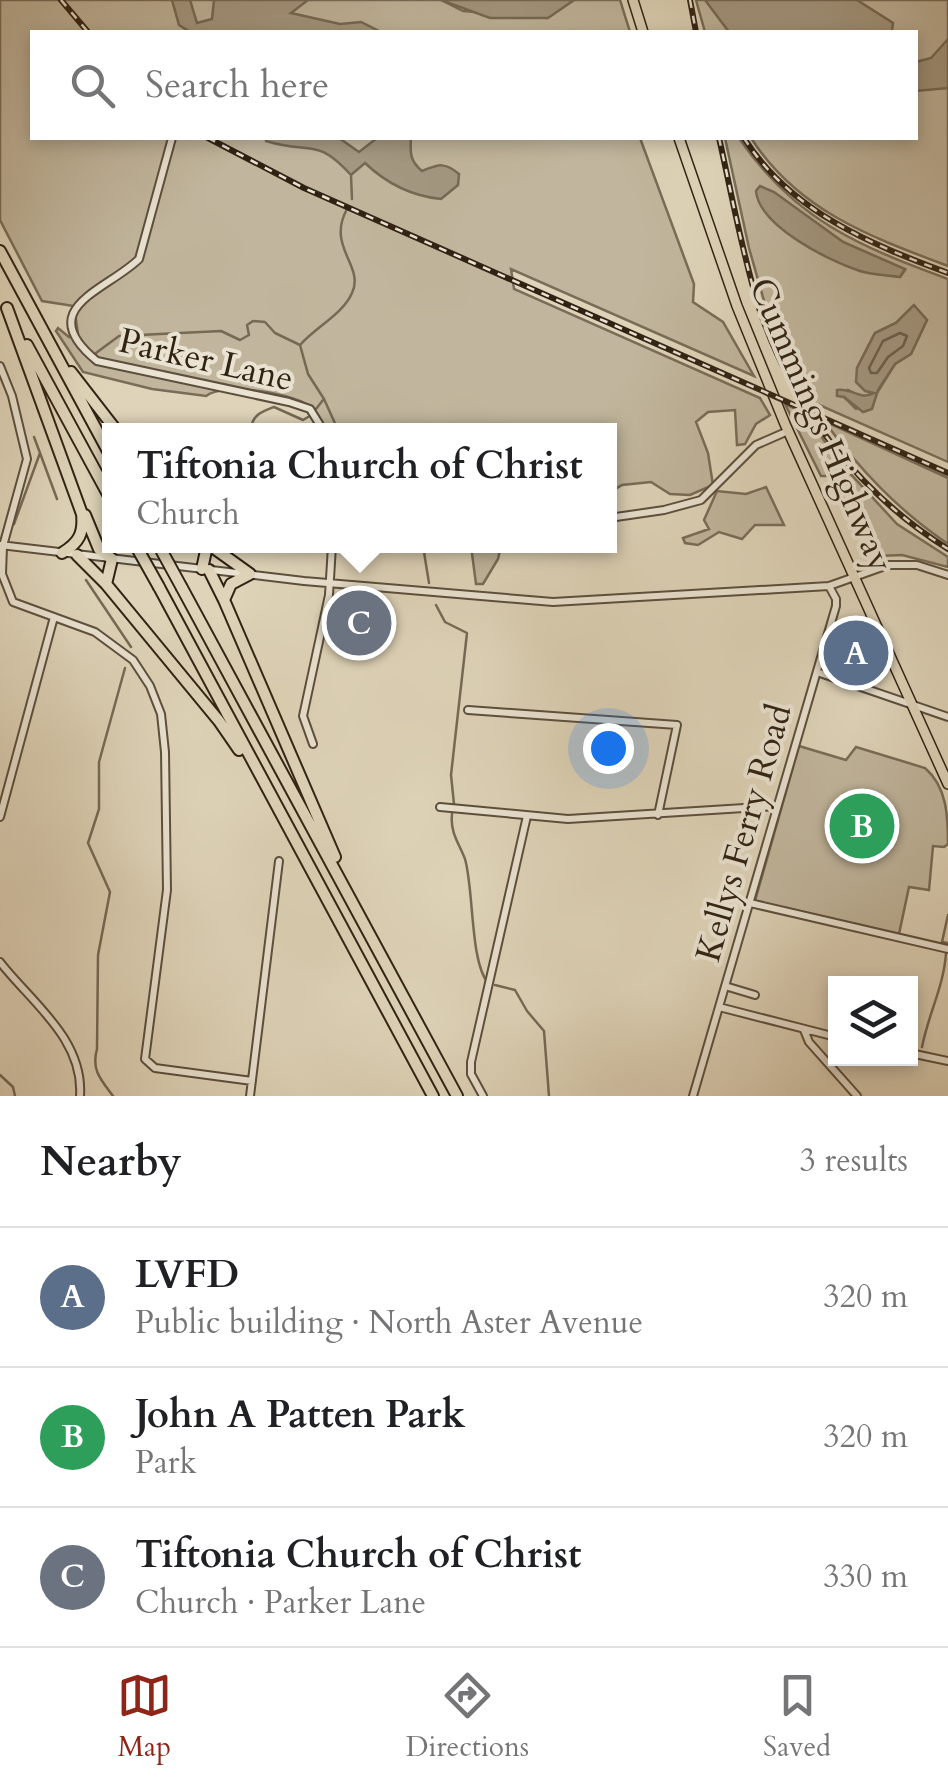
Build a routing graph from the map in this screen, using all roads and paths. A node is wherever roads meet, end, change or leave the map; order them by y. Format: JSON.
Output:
{"nodes":[{"id":1,"x":634,"y":5,"type":"edge"},
{"id":2,"x":642,"y":30,"type":"edge"},
{"id":3,"x":171,"y":140,"type":"edge"},
{"id":4,"x":681,"y":140,"type":"edge"},
{"id":5,"x":0,"y":251,"type":"edge"},
{"id":6,"x":0,"y":296,"type":"edge"},
{"id":7,"x":6,"y":308,"type":"junction"},
{"id":8,"x":56,"y":356,"type":"junction"},
{"id":9,"x":0,"y":366,"type":"edge"},
{"id":10,"x":110,"y":423,"type":"edge"},
{"id":11,"x":319,"y":423,"type":"edge"},
{"id":12,"x":788,"y":431,"type":"junction"},
{"id":13,"x":102,"y":440,"type":"edge"},
{"id":14,"x":102,"y":483,"type":"edge"},
{"id":15,"x":77,"y":497,"type":"junction"},
{"id":16,"x":617,"y":517,"type":"edge"},
{"id":17,"x":2,"y":546,"type":"edge"},
{"id":18,"x":102,"y":552,"type":"edge"},
{"id":19,"x":104,"y":553,"type":"edge"},
{"id":20,"x":140,"y":553,"type":"edge"},
{"id":21,"x":164,"y":553,"type":"edge"},
{"id":22,"x":208,"y":553,"type":"edge"},
{"id":23,"x":219,"y":553,"type":"edge"},
{"id":24,"x":331,"y":553,"type":"edge"},
{"id":25,"x":62,"y":554,"type":"junction"},
{"id":26,"x":77,"y":555,"type":"junction"},
{"id":27,"x":112,"y":560,"type":"junction"},
{"id":28,"x":206,"y":570,"type":"junction"},
{"id":29,"x":250,"y":574,"type":"junction"},
{"id":30,"x":855,"y":575,"type":"junction"},
{"id":31,"x":948,"y":575,"type":"edge"},
{"id":32,"x":327,"y":583,"type":"junction"},
{"id":33,"x":106,"y":584,"type":"junction"},
{"id":34,"x":830,"y":586,"type":"junction"},
{"id":35,"x":224,"y":600,"type":"junction"},
{"id":36,"x":54,"y":617,"type":"junction"},
{"id":37,"x":816,"y":672,"type":"junction"},
{"id":38,"x":910,"y":702,"type":"junction"},
{"id":39,"x":468,"y":710,"type":"dead end"},
{"id":40,"x":948,"y":717,"type":"edge"},
{"id":41,"x":313,"y":744,"type":"dead end"},
{"id":42,"x":257,"y":772,"type":"junction"},
{"id":43,"x":948,"y":784,"type":"edge"},
{"id":44,"x":777,"y":806,"type":"junction"},
{"id":45,"x":440,"y":807,"type":"dead end"},
{"id":46,"x":658,"y":815,"type":"junction"},
{"id":47,"x":527,"y":816,"type":"junction"},
{"id":48,"x":0,"y":818,"type":"edge"},
{"id":49,"x":279,"y":861,"type":"dead end"},
{"id":50,"x":750,"y":904,"type":"junction"},
{"id":51,"x":362,"y":920,"type":"junction"},
{"id":52,"x":948,"y":948,"type":"edge"},
{"id":53,"x":0,"y":962,"type":"edge"},
{"id":54,"x":725,"y":986,"type":"junction"},
{"id":55,"x":755,"y":995,"type":"dead end"},
{"id":56,"x":719,"y":1007,"type":"junction"},
{"id":57,"x":804,"y":1030,"type":"junction"},
{"id":58,"x":828,"y":1034,"type":"edge"},
{"id":59,"x":918,"y":1055,"type":"edge"},
{"id":60,"x":948,"y":1061,"type":"edge"},
{"id":61,"x":252,"y":1081,"type":"junction"},
{"id":62,"x":80,"y":1096,"type":"edge"},
{"id":63,"x":250,"y":1096,"type":"edge"},
{"id":64,"x":433,"y":1096,"type":"edge"},
{"id":65,"x":456,"y":1096,"type":"edge"},
{"id":66,"x":483,"y":1096,"type":"edge"},
{"id":67,"x":693,"y":1096,"type":"edge"},
{"id":68,"x":857,"y":1096,"type":"edge"}],
"edges":[{"from":1,"to":2,"type":"main road"},
{"from":3,"to":11,"type":"street","name":"Parker Lane"},
{"from":4,"to":12,"type":"main road","name":"Cummings Highway"},
{"from":5,"to":8,"type":"highway"},
{"from":6,"to":7,"type":"highway"},
{"from":7,"to":14,"type":"highway"},
{"from":7,"to":15,"type":"highway"},
{"from":8,"to":10,"type":"highway"},
{"from":8,"to":13,"type":"highway"},
{"from":9,"to":17,"type":"street"},
{"from":12,"to":16,"type":"street"},
{"from":12,"to":30,"type":"main road","name":"Cummings Highway"},
{"from":15,"to":18,"type":"highway"},
{"from":15,"to":25,"type":"highway"},
{"from":17,"to":25,"type":"street"},
{"from":17,"to":36,"type":"street"},
{"from":19,"to":27,"type":"highway"},
{"from":20,"to":42,"type":"highway","bridge":true},
{"from":21,"to":51,"type":"highway","bridge":true},
{"from":22,"to":28,"type":"highway"},
{"from":23,"to":29,"type":"highway"},
{"from":24,"to":32,"type":"street"},
{"from":25,"to":26,"type":"street"},
{"from":26,"to":27,"type":"street"},
{"from":26,"to":33,"type":"highway"},
{"from":27,"to":28,"type":"street"},
{"from":27,"to":33,"type":"highway"},
{"from":28,"to":29,"type":"street"},
{"from":28,"to":35,"type":"highway"},
{"from":29,"to":32,"type":"street"},
{"from":29,"to":35,"type":"highway"},
{"from":30,"to":31,"type":"street"},
{"from":30,"to":34,"type":"street"},
{"from":30,"to":38,"type":"main road","name":"Cummings Highway"},
{"from":32,"to":34,"type":"street"},
{"from":32,"to":41,"type":"street"},
{"from":33,"to":42,"type":"highway"},
{"from":34,"to":37,"type":"street","name":"Kellys Ferry Road"},
{"from":35,"to":51,"type":"highway"},
{"from":36,"to":48,"type":"street"},
{"from":36,"to":61,"type":"street"},
{"from":37,"to":38,"type":"street"},
{"from":37,"to":44,"type":"street","name":"Kellys Ferry Road"},
{"from":38,"to":40,"type":"street"},
{"from":38,"to":43,"type":"main road","name":"Cummings Highway"},
{"from":39,"to":46,"type":"street"},
{"from":42,"to":64,"type":"highway"},
{"from":44,"to":46,"type":"street"},
{"from":44,"to":50,"type":"street","name":"Kellys Ferry Road"},
{"from":45,"to":47,"type":"street"},
{"from":46,"to":47,"type":"street"},
{"from":47,"to":66,"type":"street"},
{"from":49,"to":61,"type":"street"},
{"from":50,"to":52,"type":"street"},
{"from":50,"to":54,"type":"street","name":"Kellys Ferry Road"},
{"from":51,"to":65,"type":"highway"},
{"from":53,"to":62,"type":"street"},
{"from":54,"to":55,"type":"street"},
{"from":54,"to":56,"type":"street","name":"Kellys Ferry Road"},
{"from":56,"to":57,"type":"street"},
{"from":56,"to":67,"type":"street","name":"Kellys Ferry Road"},
{"from":57,"to":58,"type":"street"},
{"from":57,"to":68,"type":"street"},
{"from":59,"to":60,"type":"street"},
{"from":61,"to":63,"type":"street"}]}
